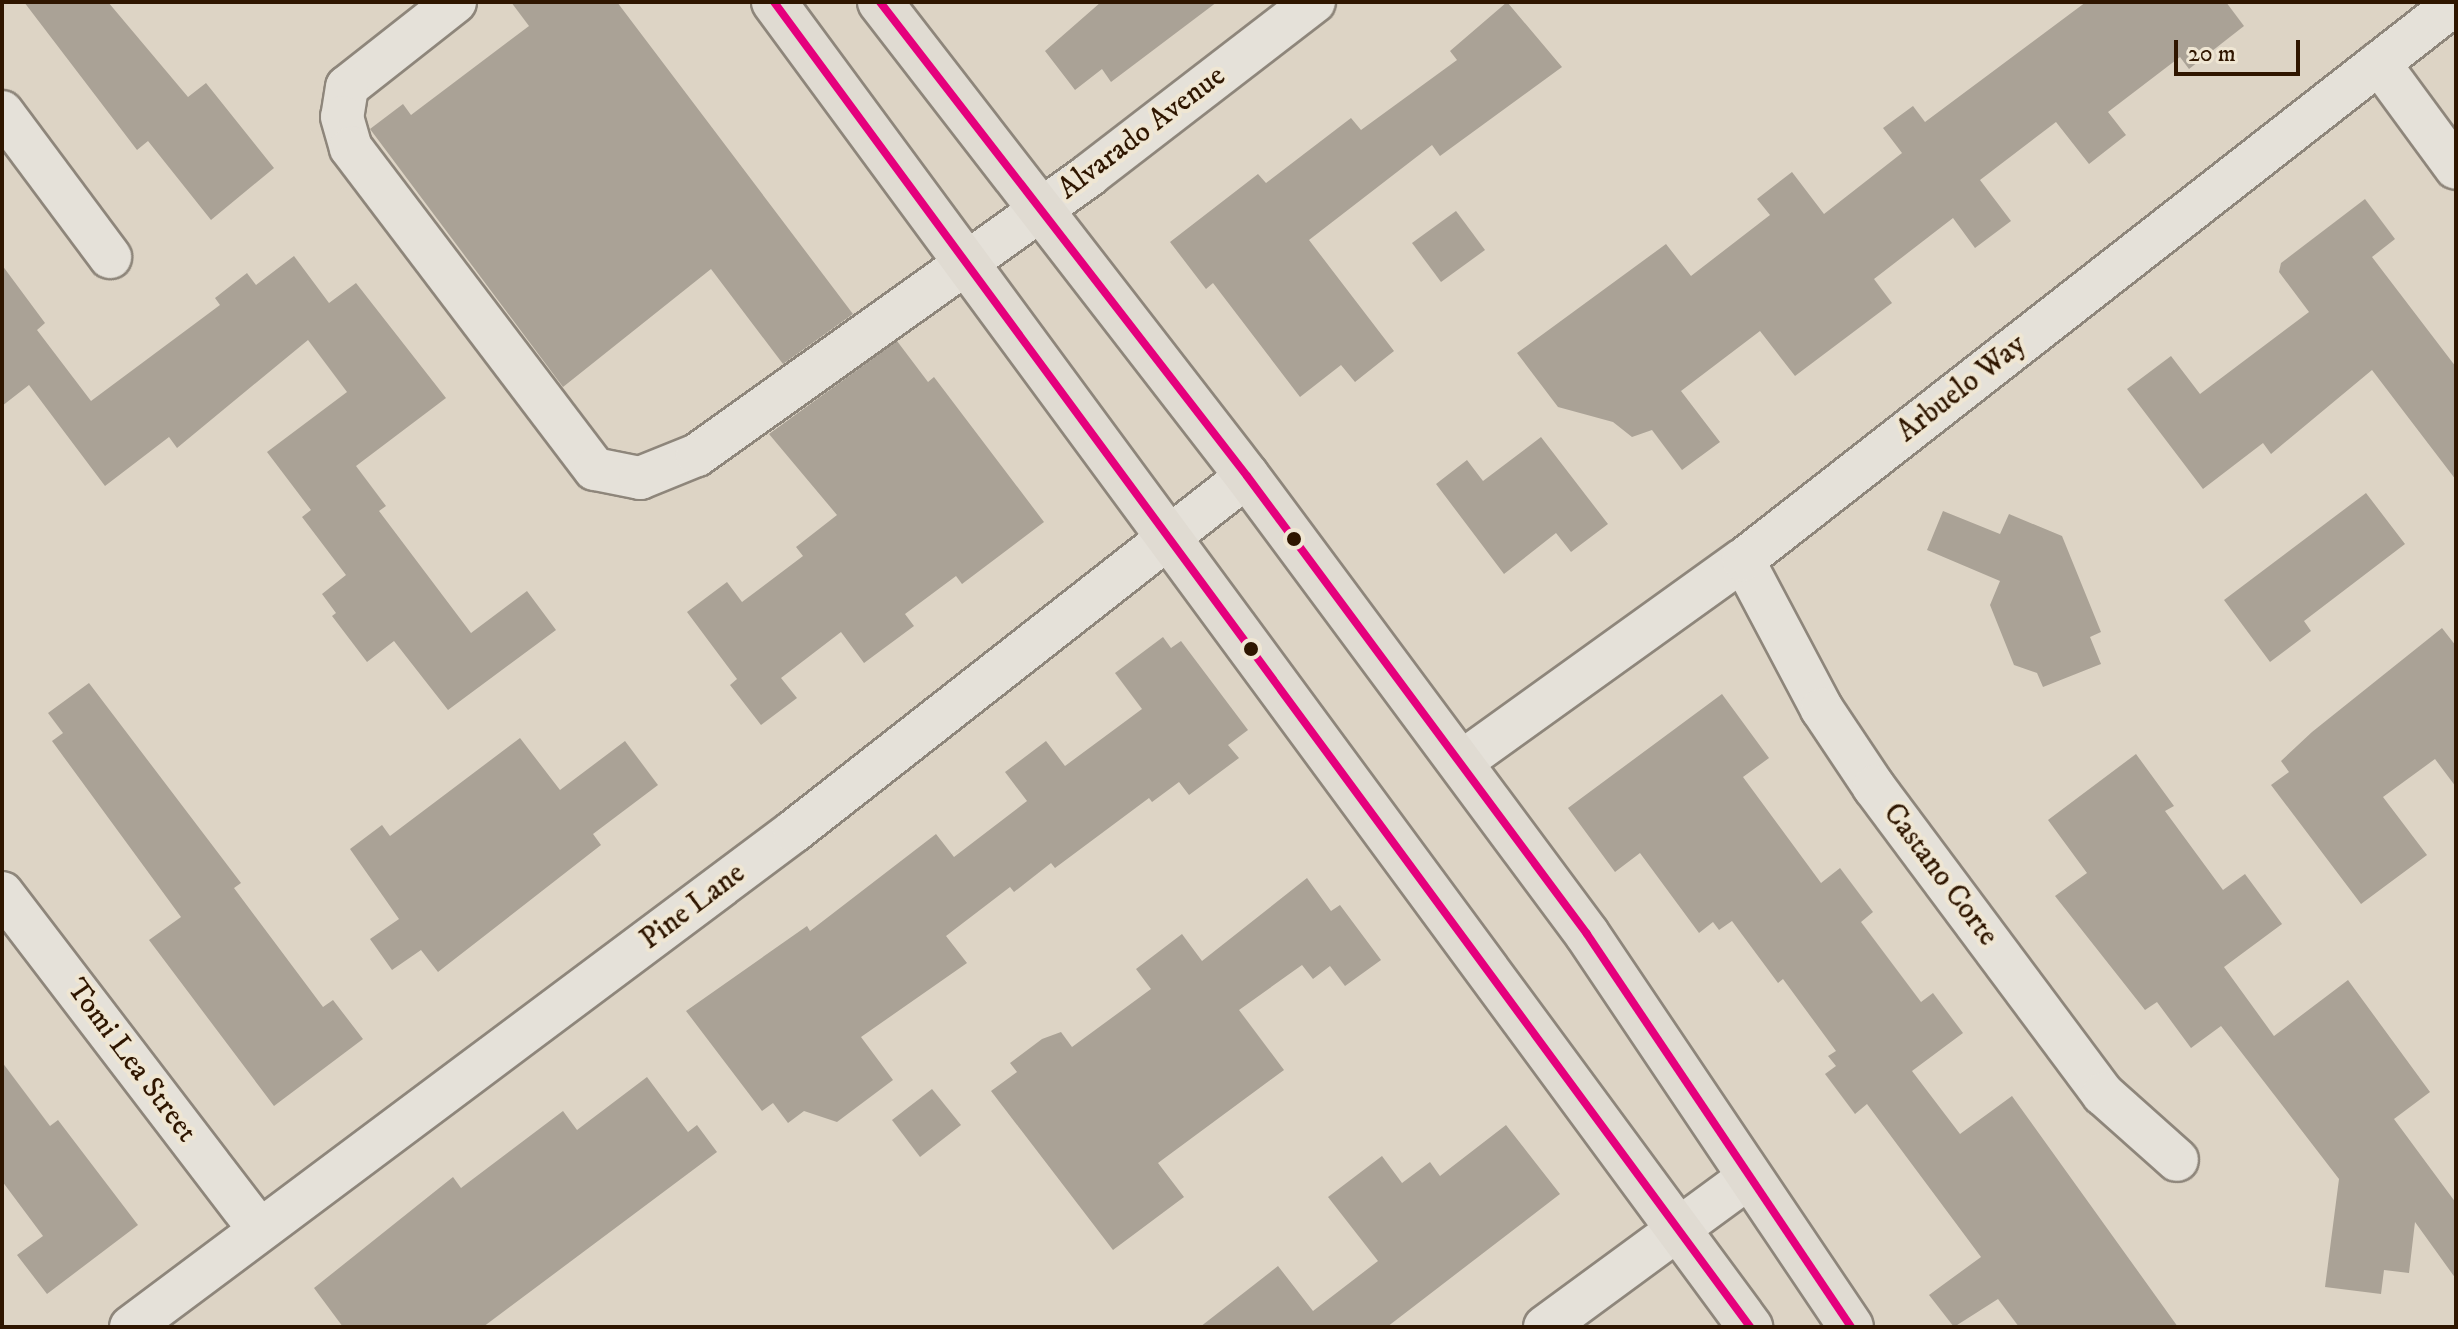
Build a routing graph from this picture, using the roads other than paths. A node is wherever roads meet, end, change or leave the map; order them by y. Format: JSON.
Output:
{"nodes":[{"id":1,"x":455,"y":2,"type":"edge"},
{"id":2,"x":774,"y":2,"type":"edge"},
{"id":3,"x":880,"y":2,"type":"edge"},
{"id":4,"x":1314,"y":2,"type":"edge"},
{"id":5,"x":2456,"y":3,"type":"edge"},
{"id":6,"x":2379,"y":63,"type":"junction"},
{"id":7,"x":2,"y":112,"type":"edge"},
{"id":8,"x":2456,"y":168,"type":"edge"},
{"id":9,"x":1038,"y":211,"type":"junction"},
{"id":10,"x":110,"y":257,"type":"dead end"},
{"id":11,"x":967,"y":261,"type":"junction"},
{"id":12,"x":1247,"y":476,"type":"junction"},
{"id":13,"x":1172,"y":534,"type":"junction"},
{"id":14,"x":1743,"y":560,"type":"junction"},
{"id":15,"x":1460,"y":763,"type":"junction"},
{"id":16,"x":2,"y":893,"type":"edge"},
{"id":17,"x":2177,"y":1160,"type":"dead end"},
{"id":18,"x":1749,"y":1177,"type":"junction"},
{"id":19,"x":260,"y":1230,"type":"junction"},
{"id":20,"x":1679,"y":1231,"type":"junction"},
{"id":21,"x":131,"y":1327,"type":"edge"},
{"id":22,"x":1545,"y":1327,"type":"edge"},
{"id":23,"x":1750,"y":1327,"type":"edge"},
{"id":24,"x":1851,"y":1327,"type":"edge"}],
"edges":[{"from":1,"to":11,"type":"street","name":"Alvarado Avenue"},
{"from":2,"to":11,"type":"main road"},
{"from":3,"to":9,"type":"main road"},
{"from":4,"to":9,"type":"street","name":"Alvarado Avenue"},
{"from":5,"to":6,"type":"street","name":"Arbuelo Way"},
{"from":6,"to":8,"type":"street"},
{"from":6,"to":14,"type":"street","name":"Arbuelo Way"},
{"from":7,"to":10,"type":"street"},
{"from":9,"to":11,"type":"street","name":"Alvarado Avenue"},
{"from":9,"to":12,"type":"main road"},
{"from":11,"to":13,"type":"main road"},
{"from":12,"to":13,"type":"street","name":"Pine Lane"},
{"from":12,"to":15,"type":"main road"},
{"from":13,"to":19,"type":"street","name":"Pine Lane"},
{"from":13,"to":20,"type":"main road"},
{"from":14,"to":15,"type":"street","name":"Arbuelo Way"},
{"from":14,"to":17,"type":"street","name":"Castano Corte"},
{"from":15,"to":18,"type":"main road"},
{"from":16,"to":19,"type":"street","name":"Tomi Lea Street"},
{"from":18,"to":20,"type":"street"},
{"from":18,"to":24,"type":"main road"},
{"from":19,"to":21,"type":"street","name":"Pine Lane"},
{"from":20,"to":22,"type":"street"},
{"from":20,"to":23,"type":"main road"}]}
